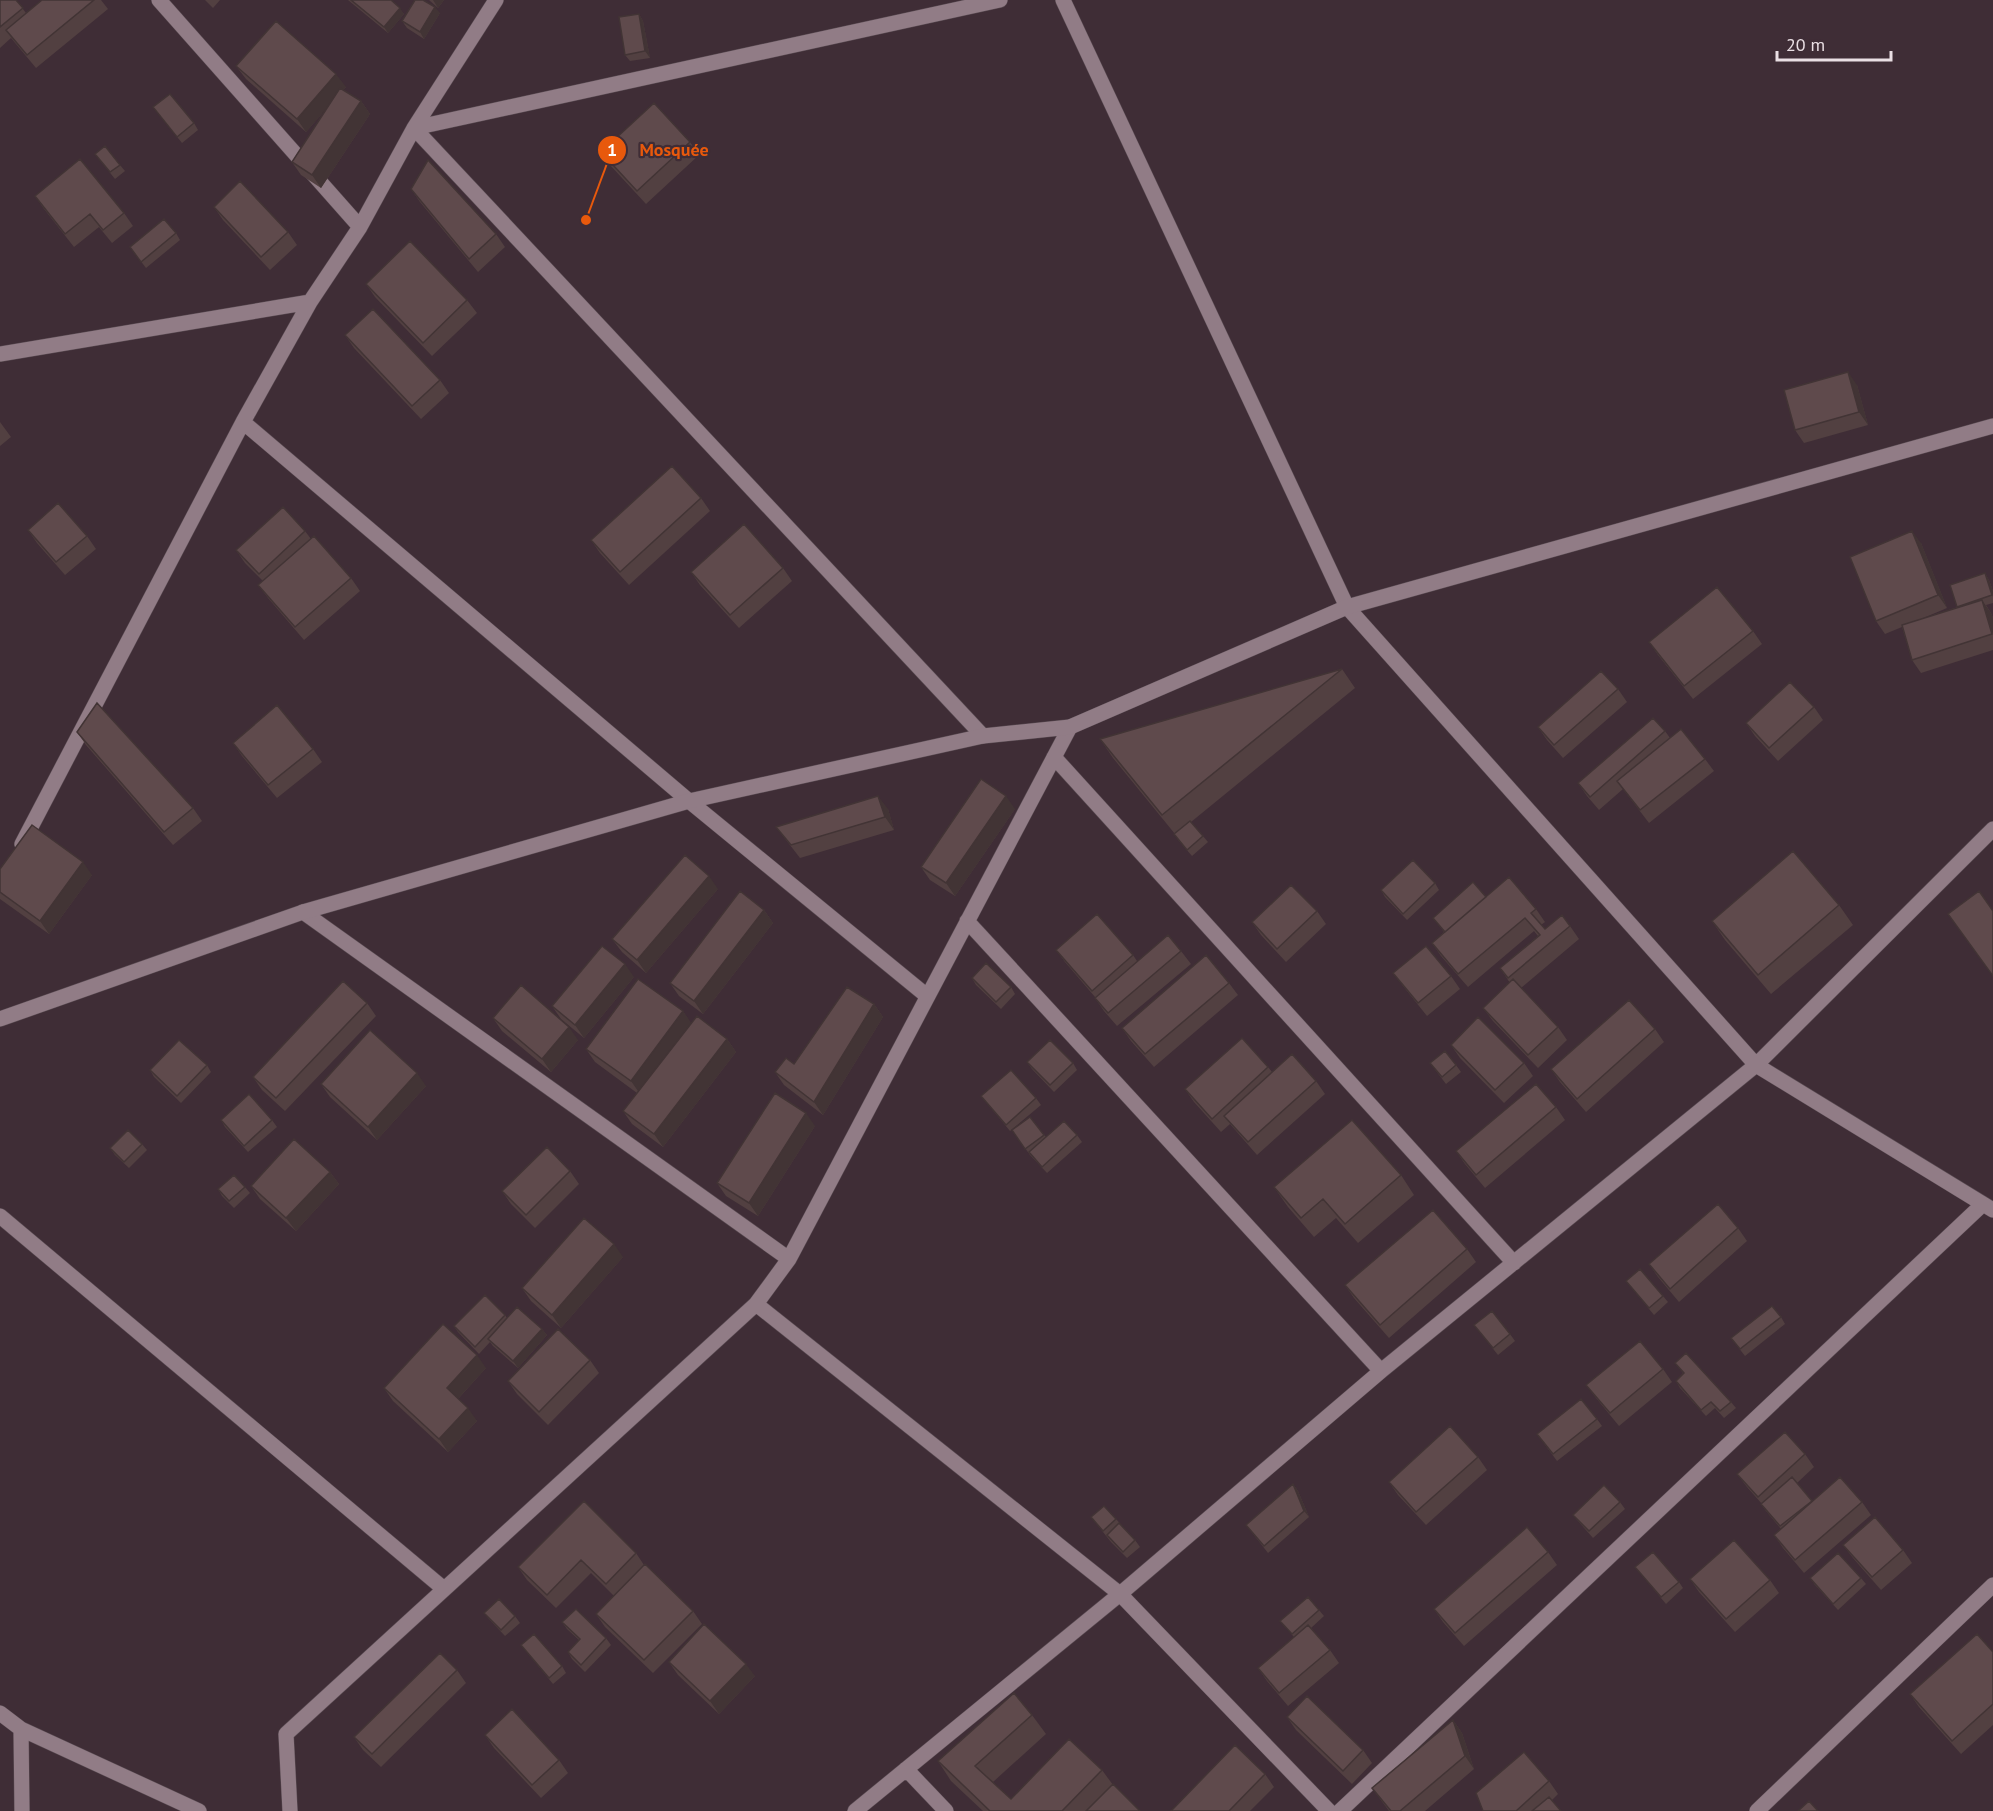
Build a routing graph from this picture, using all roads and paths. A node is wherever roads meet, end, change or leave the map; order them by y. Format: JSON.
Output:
{"nodes":[{"id":1,"x":159,"y":0,"type":"edge"},
{"id":2,"x":1000,"y":0,"type":"edge"},
{"id":3,"x":1063,"y":0,"type":"edge"},
{"id":4,"x":494,"y":1,"type":"edge"},
{"id":5,"x":414,"y":128,"type":"junction"},
{"id":6,"x":360,"y":227,"type":"junction"},
{"id":7,"x":310,"y":302,"type":"junction"},
{"id":8,"x":0,"y":354,"type":"edge"},
{"id":9,"x":243,"y":422,"type":"junction"},
{"id":10,"x":1993,"y":426,"type":"edge"},
{"id":11,"x":1347,"y":607,"type":"junction"},
{"id":12,"x":1070,"y":727,"type":"junction"},
{"id":13,"x":983,"y":736,"type":"junction"},
{"id":14,"x":1054,"y":757,"type":"junction"},
{"id":15,"x":689,"y":801,"type":"junction"},
{"id":16,"x":1993,"y":829,"type":"edge"},
{"id":17,"x":16,"y":854,"type":"edge"},
{"id":18,"x":303,"y":912,"type":"junction"},
{"id":19,"x":967,"y":921,"type":"junction"},
{"id":20,"x":927,"y":996,"type":"junction"},
{"id":21,"x":0,"y":1019,"type":"edge"},
{"id":22,"x":1756,"y":1065,"type":"junction"},
{"id":23,"x":1988,"y":1207,"type":"edge"},
{"id":24,"x":0,"y":1216,"type":"edge"},
{"id":25,"x":789,"y":1259,"type":"junction"},
{"id":26,"x":1514,"y":1263,"type":"junction"},
{"id":27,"x":756,"y":1304,"type":"junction"},
{"id":28,"x":1381,"y":1371,"type":"junction"},
{"id":29,"x":1993,"y":1584,"type":"edge"},
{"id":30,"x":444,"y":1589,"type":"junction"},
{"id":31,"x":1120,"y":1594,"type":"junction"},
{"id":32,"x":0,"y":1713,"type":"edge"},
{"id":33,"x":21,"y":1729,"type":"junction"},
{"id":34,"x":906,"y":1769,"type":"junction"},
{"id":35,"x":22,"y":1811,"type":"edge"},
{"id":36,"x":199,"y":1811,"type":"edge"},
{"id":37,"x":290,"y":1811,"type":"edge"},
{"id":38,"x":855,"y":1811,"type":"edge"},
{"id":39,"x":946,"y":1811,"type":"edge"},
{"id":40,"x":1329,"y":1811,"type":"edge"},
{"id":41,"x":1340,"y":1811,"type":"edge"},
{"id":42,"x":1757,"y":1811,"type":"edge"}],
"edges":[{"from":1,"to":6,"type":"street"},
{"from":2,"to":5,"type":"street"},
{"from":3,"to":11,"type":"street"},
{"from":4,"to":5,"type":"street"},
{"from":5,"to":6,"type":"street"},
{"from":5,"to":13,"type":"street"},
{"from":6,"to":7,"type":"street"},
{"from":7,"to":8,"type":"street"},
{"from":7,"to":9,"type":"street"},
{"from":9,"to":15,"type":"street"},
{"from":9,"to":17,"type":"street"},
{"from":10,"to":11,"type":"street"},
{"from":11,"to":12,"type":"street"},
{"from":11,"to":22,"type":"street"},
{"from":12,"to":13,"type":"street"},
{"from":12,"to":14,"type":"street"},
{"from":13,"to":15,"type":"street"},
{"from":14,"to":19,"type":"street"},
{"from":14,"to":26,"type":"street"},
{"from":15,"to":18,"type":"street"},
{"from":15,"to":20,"type":"street"},
{"from":16,"to":22,"type":"street"},
{"from":18,"to":21,"type":"street"},
{"from":18,"to":25,"type":"street"},
{"from":19,"to":20,"type":"street"},
{"from":19,"to":28,"type":"street"},
{"from":20,"to":25,"type":"street"},
{"from":22,"to":23,"type":"street"},
{"from":22,"to":26,"type":"street"},
{"from":23,"to":41,"type":"street"},
{"from":24,"to":30,"type":"street"},
{"from":25,"to":27,"type":"street"},
{"from":26,"to":28,"type":"street"},
{"from":27,"to":30,"type":"street"},
{"from":27,"to":31,"type":"street"},
{"from":28,"to":31,"type":"street"},
{"from":29,"to":42,"type":"street"},
{"from":30,"to":37,"type":"street"},
{"from":31,"to":34,"type":"street"},
{"from":31,"to":40,"type":"street"},
{"from":32,"to":33,"type":"street"},
{"from":33,"to":35,"type":"street"},
{"from":33,"to":36,"type":"street"},
{"from":34,"to":38,"type":"street"},
{"from":34,"to":39,"type":"street"}]}
